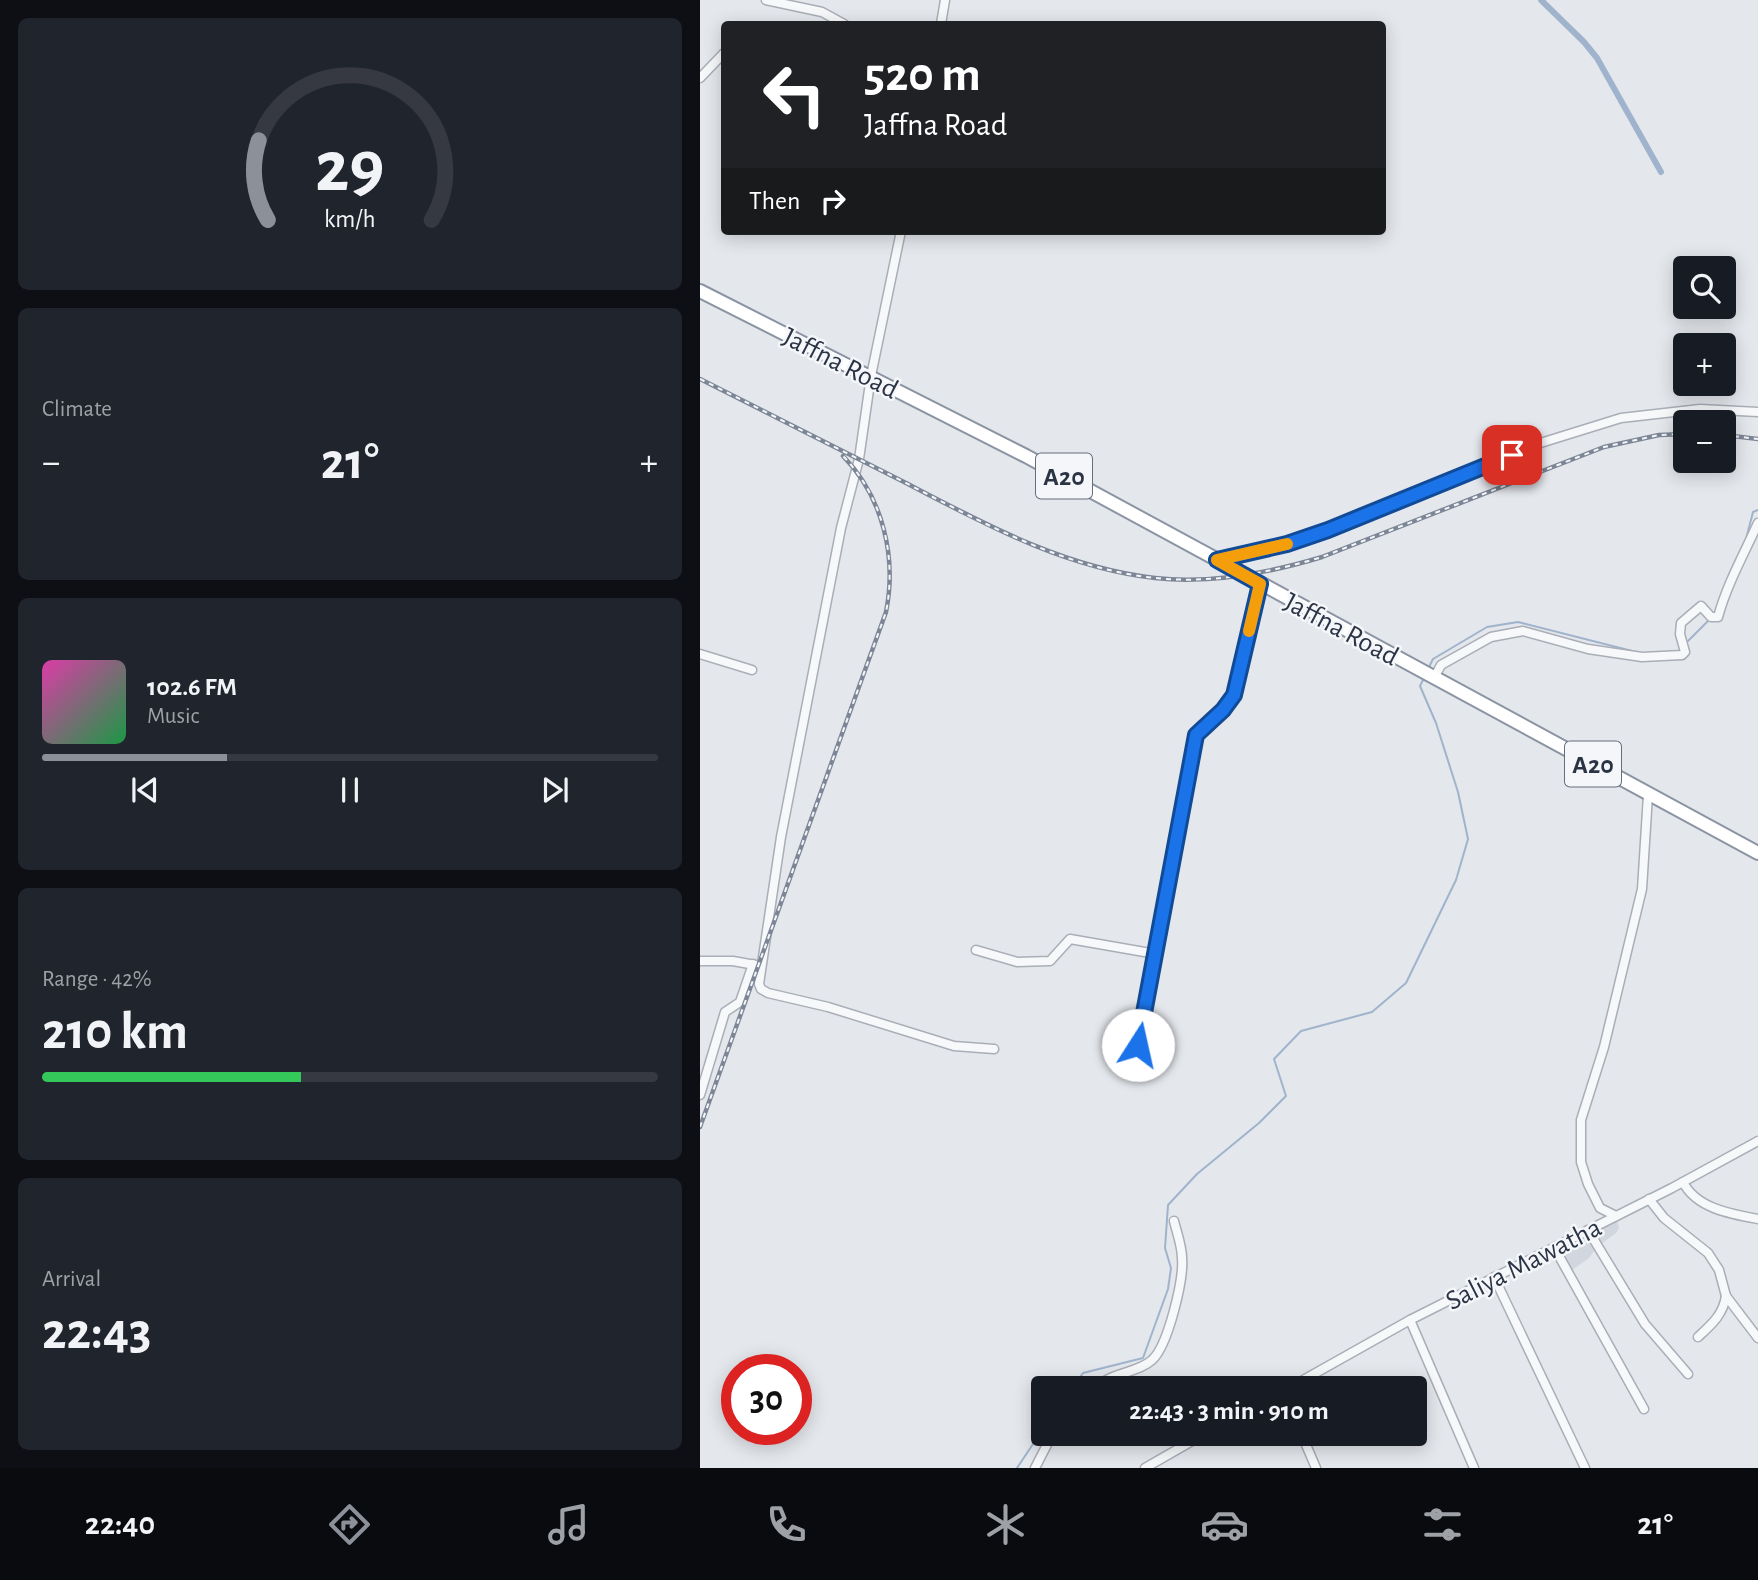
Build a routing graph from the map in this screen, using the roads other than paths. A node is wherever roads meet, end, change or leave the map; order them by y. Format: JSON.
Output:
{"nodes":[{"id":1,"x":766,"y":0,"type":"edge"},
{"id":2,"x":945,"y":0,"type":"edge"},
{"id":3,"x":838,"y":21,"type":"edge"},
{"id":4,"x":941,"y":21,"type":"edge"},
{"id":5,"x":721,"y":56,"type":"edge"},
{"id":6,"x":700,"y":78,"type":"edge"},
{"id":7,"x":900,"y":235,"type":"edge"},
{"id":8,"x":700,"y":292,"type":"edge"},
{"id":9,"x":871,"y":376,"type":"junction"},
{"id":10,"x":1758,"y":412,"type":"edge"},
{"id":11,"x":1758,"y":523,"type":"edge"},
{"id":12,"x":1217,"y":560,"type":"junction"},
{"id":13,"x":1260,"y":584,"type":"junction"},
{"id":14,"x":700,"y":654,"type":"edge"},
{"id":15,"x":752,"y":670,"type":"dead end"},
{"id":16,"x":1428,"y":675,"type":"junction"},
{"id":17,"x":1648,"y":795,"type":"junction"},
{"id":18,"x":1758,"y":853,"type":"edge"},
{"id":19,"x":975,"y":950,"type":"dead end"},
{"id":20,"x":1156,"y":954,"type":"junction"},
{"id":21,"x":700,"y":961,"type":"edge"},
{"id":22,"x":757,"y":965,"type":"junction"},
{"id":23,"x":1138,"y":1045,"type":"dead end"},
{"id":24,"x":994,"y":1049,"type":"dead end"},
{"id":25,"x":700,"y":1095,"type":"edge"},
{"id":26,"x":1758,"y":1141,"type":"edge"},
{"id":27,"x":1683,"y":1182,"type":"junction"},
{"id":28,"x":1649,"y":1199,"type":"junction"},
{"id":29,"x":1616,"y":1216,"type":"junction"},
{"id":30,"x":1758,"y":1219,"type":"edge"},
{"id":31,"x":1174,"y":1221,"type":"dead end"},
{"id":32,"x":1588,"y":1230,"type":"junction"},
{"id":33,"x":1553,"y":1247,"type":"junction"},
{"id":34,"x":1494,"y":1277,"type":"junction"},
{"id":35,"x":1726,"y":1296,"type":"junction"},
{"id":36,"x":1409,"y":1320,"type":"junction"},
{"id":37,"x":1698,"y":1337,"type":"dead end"},
{"id":38,"x":1758,"y":1338,"type":"edge"},
{"id":39,"x":1688,"y":1374,"type":"dead end"},
{"id":40,"x":1113,"y":1376,"type":"edge"},
{"id":41,"x":1310,"y":1376,"type":"edge"},
{"id":42,"x":1644,"y":1409,"type":"dead end"},
{"id":43,"x":1046,"y":1446,"type":"edge"},
{"id":44,"x":1183,"y":1446,"type":"edge"},
{"id":45,"x":1307,"y":1446,"type":"edge"},
{"id":46,"x":1035,"y":1468,"type":"edge"},
{"id":47,"x":1145,"y":1468,"type":"edge"},
{"id":48,"x":1316,"y":1468,"type":"edge"},
{"id":49,"x":1474,"y":1468,"type":"edge"},
{"id":50,"x":1585,"y":1468,"type":"edge"}],
"edges":[{"from":1,"to":3,"type":"street"},
{"from":2,"to":4,"type":"street"},
{"from":5,"to":6,"type":"street"},
{"from":7,"to":9,"type":"street"},
{"from":8,"to":9,"type":"highway","name":"Jaffna Road","number":"A20"},
{"from":9,"to":12,"type":"highway","name":"Jaffna Road","number":"A20"},
{"from":9,"to":22,"type":"street"},
{"from":10,"to":12,"type":"street"},
{"from":11,"to":16,"type":"street"},
{"from":12,"to":13,"type":"highway","name":"Jaffna Road","number":"A20"},
{"from":13,"to":16,"type":"highway","name":"Jaffna Road","number":"A20"},
{"from":13,"to":20,"type":"street"},
{"from":14,"to":15,"type":"street"},
{"from":16,"to":17,"type":"highway","name":"Jaffna Road","number":"A20"},
{"from":17,"to":18,"type":"highway","name":"Jaffna Road","number":"A20"},
{"from":17,"to":29,"type":"street"},
{"from":19,"to":20,"type":"street"},
{"from":20,"to":23,"type":"street"},
{"from":21,"to":22,"type":"street"},
{"from":22,"to":24,"type":"street"},
{"from":22,"to":25,"type":"street"},
{"from":26,"to":27,"type":"street","name":"Saliya Mawatha"},
{"from":27,"to":28,"type":"street","name":"Saliya Mawatha"},
{"from":27,"to":30,"type":"street"},
{"from":28,"to":29,"type":"street","name":"Saliya Mawatha"},
{"from":28,"to":35,"type":"street"},
{"from":29,"to":32,"type":"street","name":"Saliya Mawatha"},
{"from":31,"to":40,"type":"street"},
{"from":32,"to":33,"type":"street","name":"Saliya Mawatha"},
{"from":32,"to":39,"type":"street"},
{"from":33,"to":34,"type":"street","name":"Saliya Mawatha"},
{"from":33,"to":42,"type":"street"},
{"from":34,"to":36,"type":"street","name":"Saliya Mawatha"},
{"from":34,"to":50,"type":"street"},
{"from":35,"to":37,"type":"street"},
{"from":35,"to":38,"type":"street"},
{"from":36,"to":41,"type":"street","name":"Saliya Mawatha"},
{"from":36,"to":49,"type":"street"},
{"from":43,"to":46,"type":"street"},
{"from":44,"to":47,"type":"street"},
{"from":45,"to":48,"type":"street"}]}
